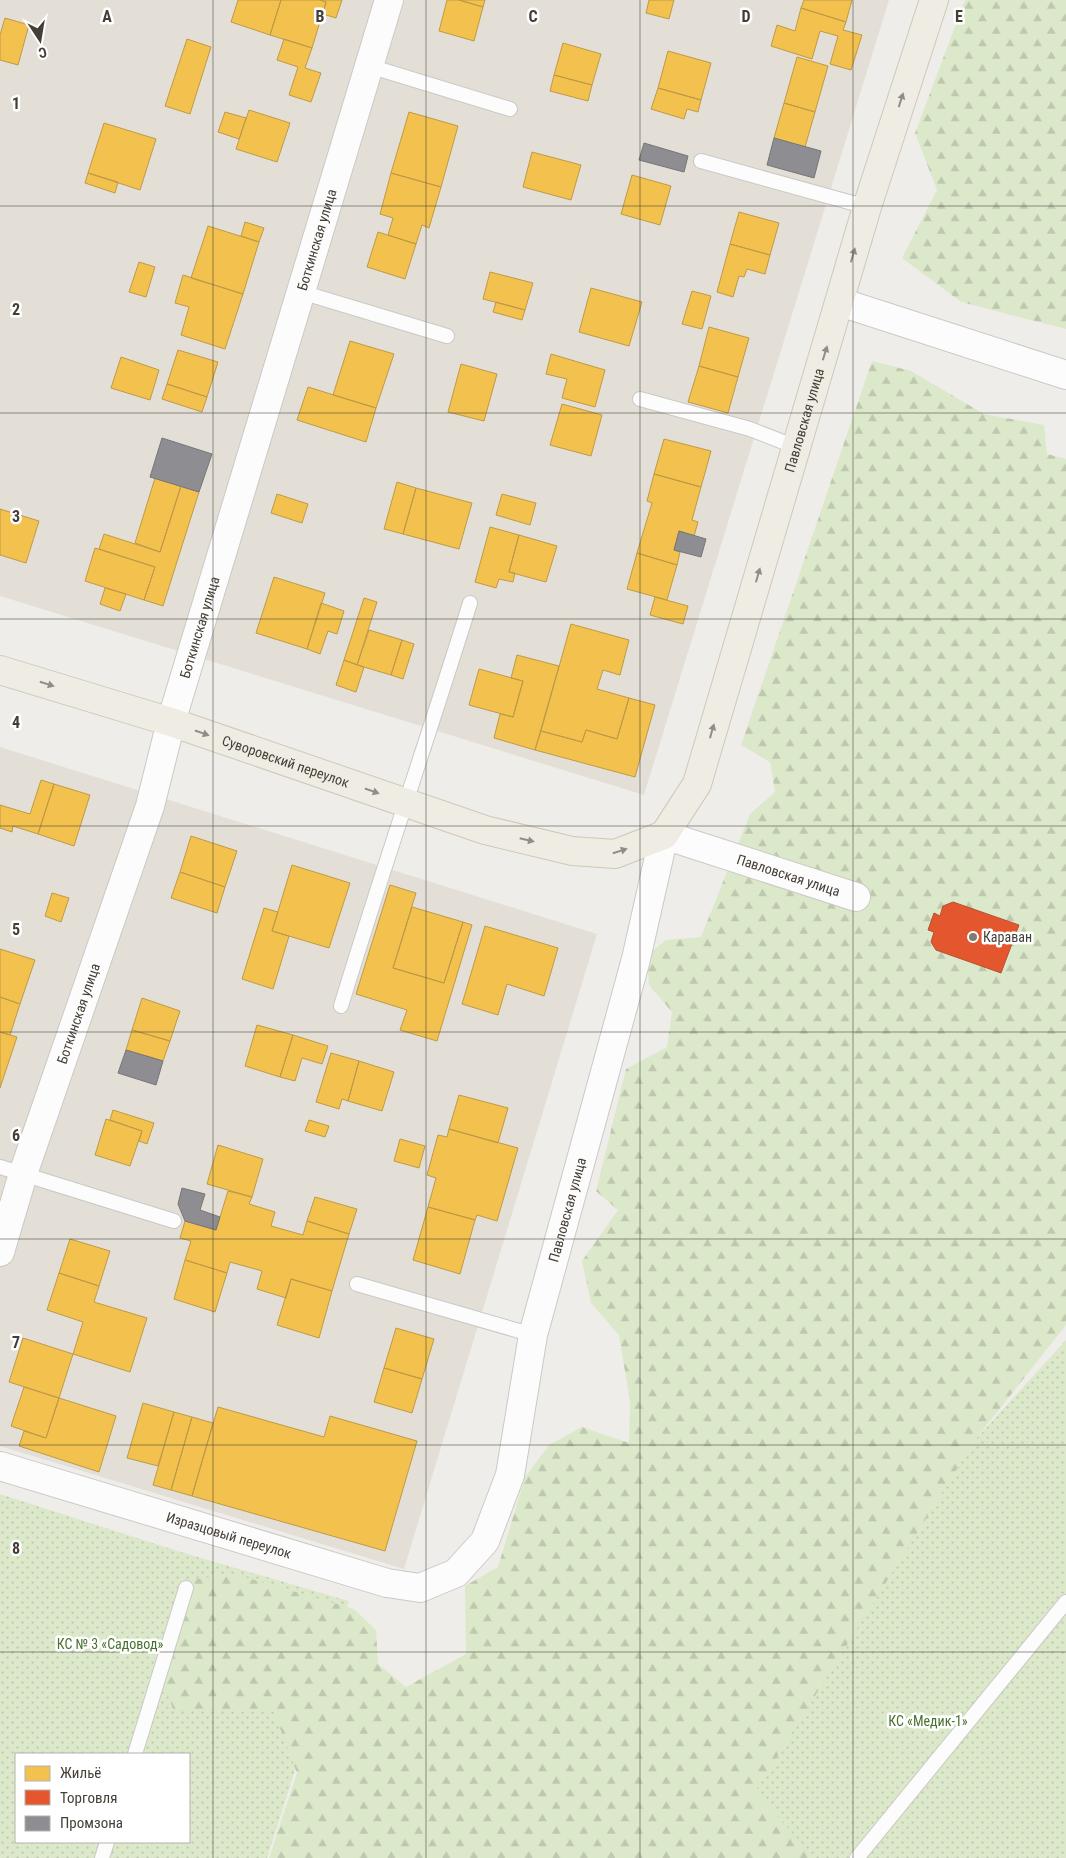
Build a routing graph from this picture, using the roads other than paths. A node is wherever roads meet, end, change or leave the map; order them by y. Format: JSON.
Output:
{"nodes":[{"id":1,"x":389,"y":0,"type":"edge"},
{"id":2,"x":934,"y":0,"type":"edge"},
{"id":3,"x":370,"y":66,"type":"junction"},
{"id":4,"x":510,"y":109,"type":"dead end"},
{"id":5,"x":701,"y":161,"type":"dead end"},
{"id":6,"x":867,"y":208,"type":"junction"},
{"id":7,"x":301,"y":292,"type":"junction"},
{"id":8,"x":840,"y":302,"type":"junction"},
{"id":9,"x":447,"y":336,"type":"dead end"},
{"id":10,"x":1066,"y":375,"type":"edge"},
{"id":11,"x":640,"y":399,"type":"dead end"},
{"id":12,"x":796,"y":447,"type":"junction"},
{"id":13,"x":470,"y":603,"type":"dead end"},
{"id":14,"x":0,"y":670,"type":"edge"},
{"id":15,"x":171,"y":722,"type":"junction"},
{"id":16,"x":406,"y":803,"type":"junction"},
{"id":17,"x":664,"y":835,"type":"junction"},
{"id":18,"x":856,"y":897,"type":"dead end"},
{"id":19,"x":341,"y":1006,"type":"dead end"},
{"id":20,"x":11,"y":1170,"type":"edge"},
{"id":21,"x":174,"y":1221,"type":"dead end"},
{"id":22,"x":0,"y":1252,"type":"edge"},
{"id":23,"x":357,"y":1284,"type":"dead end"},
{"id":24,"x":533,"y":1335,"type":"junction"},
{"id":25,"x":0,"y":1466,"type":"edge"},
{"id":26,"x":456,"y":1573,"type":"joint"},
{"id":27,"x":186,"y":1588,"type":"dead end"},
{"id":28,"x":1066,"y":1602,"type":"edge"},
{"id":29,"x":134,"y":1753,"type":"edge"},
{"id":30,"x":107,"y":1843,"type":"edge"},
{"id":31,"x":102,"y":1858,"type":"edge"},
{"id":32,"x":857,"y":1858,"type":"edge"}],
"edges":[{"from":1,"to":3,"type":"street","name":"Боткинская улица"},
{"from":6,"to":2,"type":"main road","name":"Павловская улица","one_way":true},
{"from":3,"to":4,"type":"lane"},
{"from":3,"to":7,"type":"street","name":"Боткинская улица"},
{"from":5,"to":6,"type":"lane"},
{"from":8,"to":6,"type":"main road","name":"Павловская улица","one_way":true},
{"from":7,"to":9,"type":"lane"},
{"from":7,"to":15,"type":"street","name":"Боткинская улица"},
{"from":8,"to":10,"type":"street"},
{"from":12,"to":8,"type":"main road","name":"Павловская улица","one_way":true},
{"from":11,"to":12,"type":"lane"},
{"from":17,"to":12,"type":"main road","name":"Павловская улица","one_way":true},
{"from":13,"to":16,"type":"lane"},
{"from":14,"to":15,"type":"main road","name":"Суворовский переулок","one_way":true},
{"from":15,"to":16,"type":"main road","name":"Суворовский переулок","one_way":true},
{"from":15,"to":20,"type":"street","name":"Боткинская улица"},
{"from":16,"to":17,"type":"main road","name":"Суворовский переулок","one_way":true},
{"from":16,"to":19,"type":"lane"},
{"from":17,"to":18,"type":"street","name":"Павловская улица"},
{"from":17,"to":24,"type":"street","name":"Павловская улица"},
{"from":20,"to":21,"type":"lane"},
{"from":20,"to":22,"type":"street","name":"Боткинская улица"},
{"from":23,"to":24,"type":"lane"},
{"from":24,"to":26,"type":"street","name":"Павловская улица"},
{"from":25,"to":26,"type":"street","name":"Изразцовый переулок"},
{"from":27,"to":29,"type":"lane"},
{"from":28,"to":32,"type":"lane"},
{"from":30,"to":31,"type":"lane"}]}
